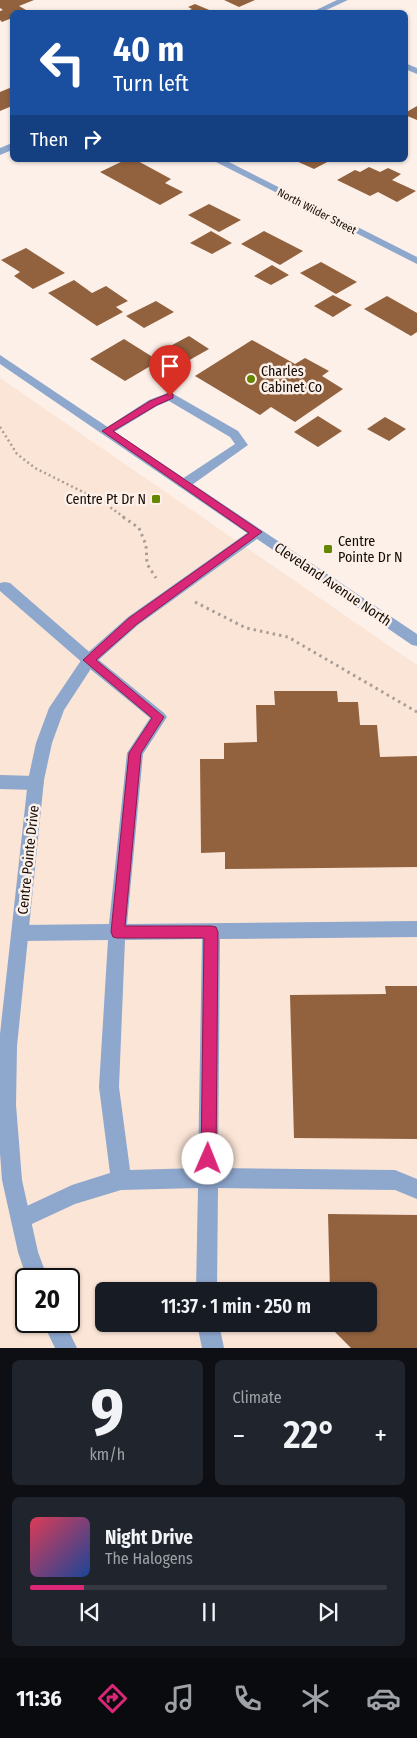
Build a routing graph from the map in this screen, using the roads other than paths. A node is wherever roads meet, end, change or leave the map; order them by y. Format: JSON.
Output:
{"nodes":[{"id":1,"x":344,"y":0,"type":"edge"},
{"id":2,"x":321,"y":10,"type":"edge"},
{"id":3,"x":221,"y":162,"type":"edge"},
{"id":4,"x":417,"y":262,"type":"edge"},
{"id":5,"x":0,"y":359,"type":"edge"},
{"id":6,"x":107,"y":431,"type":"junction"},
{"id":7,"x":184,"y":484,"type":"junction"},
{"id":8,"x":256,"y":532,"type":"junction"},
{"id":9,"x":5,"y":587,"type":"dead end"},
{"id":10,"x":417,"y":641,"type":"edge"},
{"id":11,"x":89,"y":660,"type":"junction"},
{"id":12,"x":0,"y":782,"type":"edge"},
{"id":13,"x":36,"y":783,"type":"junction"},
{"id":14,"x":417,"y":930,"type":"edge"},
{"id":15,"x":117,"y":932,"type":"junction"},
{"id":16,"x":211,"y":932,"type":"junction"},
{"id":17,"x":20,"y":933,"type":"junction"},
{"id":18,"x":208,"y":1178,"type":"junction"},
{"id":19,"x":121,"y":1180,"type":"junction"},
{"id":20,"x":417,"y":1190,"type":"edge"},
{"id":21,"x":21,"y":1219,"type":"junction"},
{"id":22,"x":34,"y":1268,"type":"edge"},
{"id":23,"x":207,"y":1282,"type":"edge"},
{"id":24,"x":210,"y":1332,"type":"edge"},
{"id":25,"x":59,"y":1333,"type":"edge"},
{"id":26,"x":66,"y":1348,"type":"edge"},
{"id":27,"x":213,"y":1348,"type":"edge"}],
"edges":[{"from":1,"to":2,"type":"street"},
{"from":3,"to":4,"type":"street","name":"North Wilder Street"},
{"from":5,"to":6,"type":"street","name":"Cleveland Avenue North"},
{"from":6,"to":7,"type":"street","name":"Cleveland Avenue North"},
{"from":6,"to":7,"type":"street"},
{"from":7,"to":8,"type":"street","name":"Cleveland Avenue North"},
{"from":8,"to":10,"type":"street","name":"Cleveland Avenue North"},
{"from":8,"to":11,"type":"street","name":"Centre Pointe Drive"},
{"from":9,"to":11,"type":"street"},
{"from":11,"to":13,"type":"street","name":"Centre Pointe Drive"},
{"from":11,"to":15,"type":"street"},
{"from":12,"to":13,"type":"street"},
{"from":13,"to":17,"type":"street","name":"Centre Pointe Drive"},
{"from":14,"to":16,"type":"street"},
{"from":15,"to":16,"type":"street"},
{"from":15,"to":17,"type":"street"},
{"from":15,"to":19,"type":"street"},
{"from":16,"to":18,"type":"street"},
{"from":17,"to":21,"type":"street","name":"Centre Pointe Drive"},
{"from":18,"to":19,"type":"street"},
{"from":18,"to":20,"type":"street"},
{"from":18,"to":23,"type":"street"},
{"from":19,"to":21,"type":"street"},
{"from":21,"to":22,"type":"street","name":"Centre Pointe Drive"},
{"from":24,"to":27,"type":"street"},
{"from":25,"to":26,"type":"street"}]}
